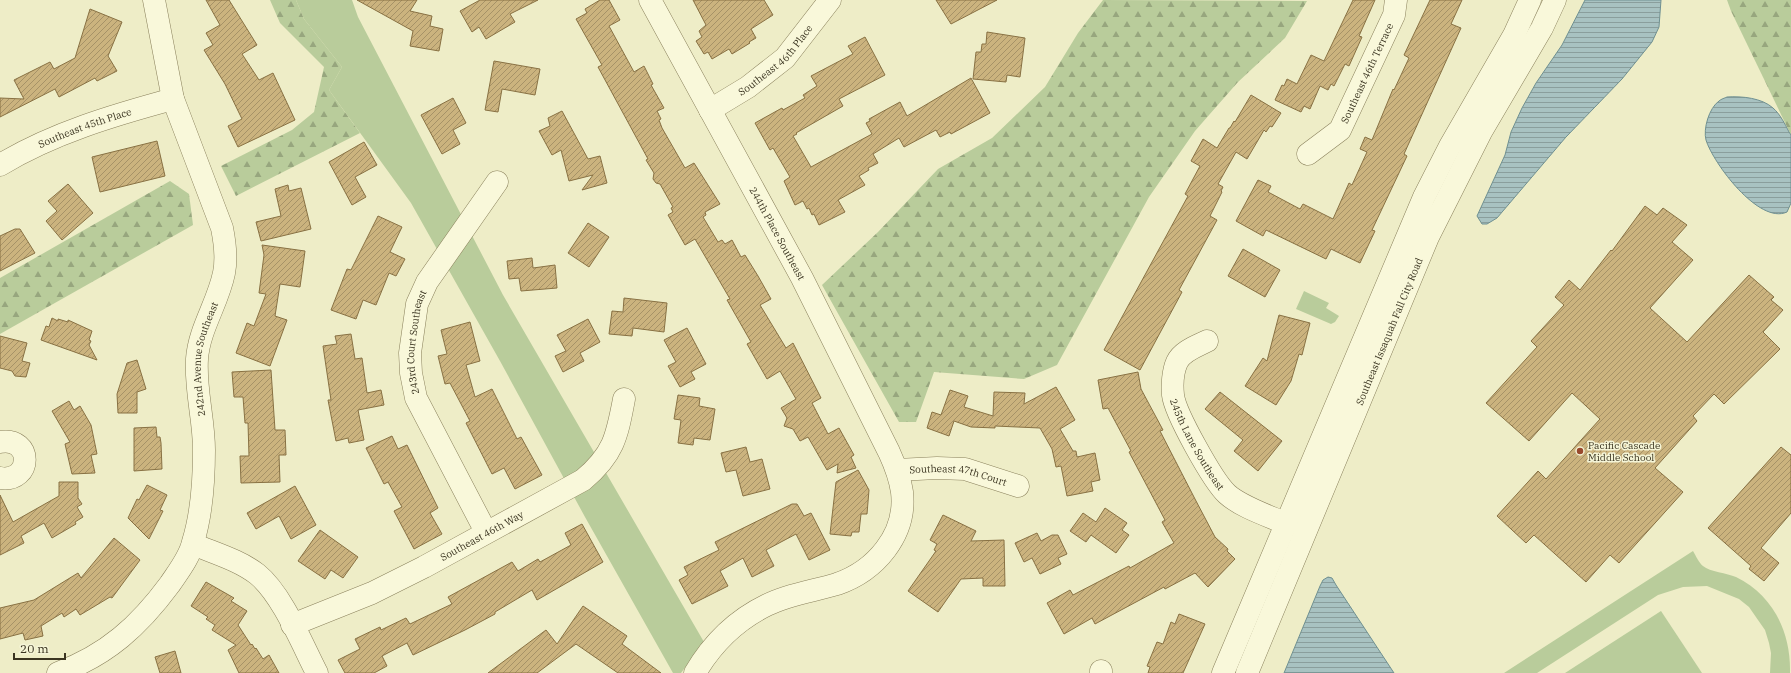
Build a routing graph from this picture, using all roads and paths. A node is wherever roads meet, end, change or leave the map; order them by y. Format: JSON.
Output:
{"nodes":[{"id":1,"x":154,"y":0,"type":"edge"},
{"id":2,"x":650,"y":0,"type":"edge"},
{"id":3,"x":830,"y":0,"type":"edge"},
{"id":4,"x":1396,"y":0,"type":"edge"},
{"id":5,"x":1530,"y":0,"type":"edge"},
{"id":6,"x":1555,"y":0,"type":"edge"},
{"id":7,"x":173,"y":99,"type":"junction"},
{"id":8,"x":710,"y":110,"type":"junction"},
{"id":9,"x":1308,"y":154,"type":"dead end"},
{"id":10,"x":0,"y":165,"type":"edge"},
{"id":11,"x":496,"y":182,"type":"dead end"},
{"id":12,"x":1207,"y":341,"type":"dead end"},
{"id":13,"x":624,"y":399,"type":"dead end"},
{"id":14,"x":0,"y":442,"type":"edge"},
{"id":15,"x":897,"y":470,"type":"junction"},
{"id":16,"x":0,"y":478,"type":"edge"},
{"id":17,"x":1018,"y":486,"type":"dead end"},
{"id":18,"x":1287,"y":524,"type":"junction"},
{"id":19,"x":486,"y":532,"type":"junction"},
{"id":20,"x":193,"y":544,"type":"junction"},
{"id":21,"x":292,"y":625,"type":"junction"},
{"id":22,"x":66,"y":672,"type":"edge"},
{"id":23,"x":317,"y":673,"type":"edge"},
{"id":24,"x":695,"y":673,"type":"edge"},
{"id":25,"x":1224,"y":673,"type":"edge"},
{"id":26,"x":1247,"y":673,"type":"edge"}],
"edges":[{"from":1,"to":7,"type":"street","name":"242nd Avenue Southeast"},
{"from":2,"to":8,"type":"street","name":"244th Place Southeast"},
{"from":3,"to":8,"type":"street","name":"Southeast 46th Place"},
{"from":4,"to":9,"type":"street","name":"Southeast 46th Terrace"},
{"from":5,"to":18,"type":"street","name":"Southeast Issaquah Fall City Road"},
{"from":6,"to":26,"type":"street","name":"Southeast Issaquah Fall City Road"},
{"from":7,"to":10,"type":"street","name":"Southeast 45th Place"},
{"from":7,"to":20,"type":"street","name":"242nd Avenue Southeast"},
{"from":8,"to":15,"type":"street","name":"244th Place Southeast"},
{"from":11,"to":19,"type":"street","name":"243rd Court Southeast"},
{"from":12,"to":18,"type":"street","name":"245th Lane Southeast"},
{"from":13,"to":19,"type":"street","name":"Southeast 46th Way"},
{"from":14,"to":16,"type":"street"},
{"from":15,"to":17,"type":"street","name":"Southeast 47th Court"},
{"from":15,"to":24,"type":"street","name":"244th Place Southeast"},
{"from":18,"to":25,"type":"street","name":"Southeast Issaquah Fall City Road"},
{"from":19,"to":21,"type":"street","name":"Southeast 46th Way"},
{"from":20,"to":21,"type":"street"},
{"from":20,"to":22,"type":"street"},
{"from":21,"to":23,"type":"street"}]}
